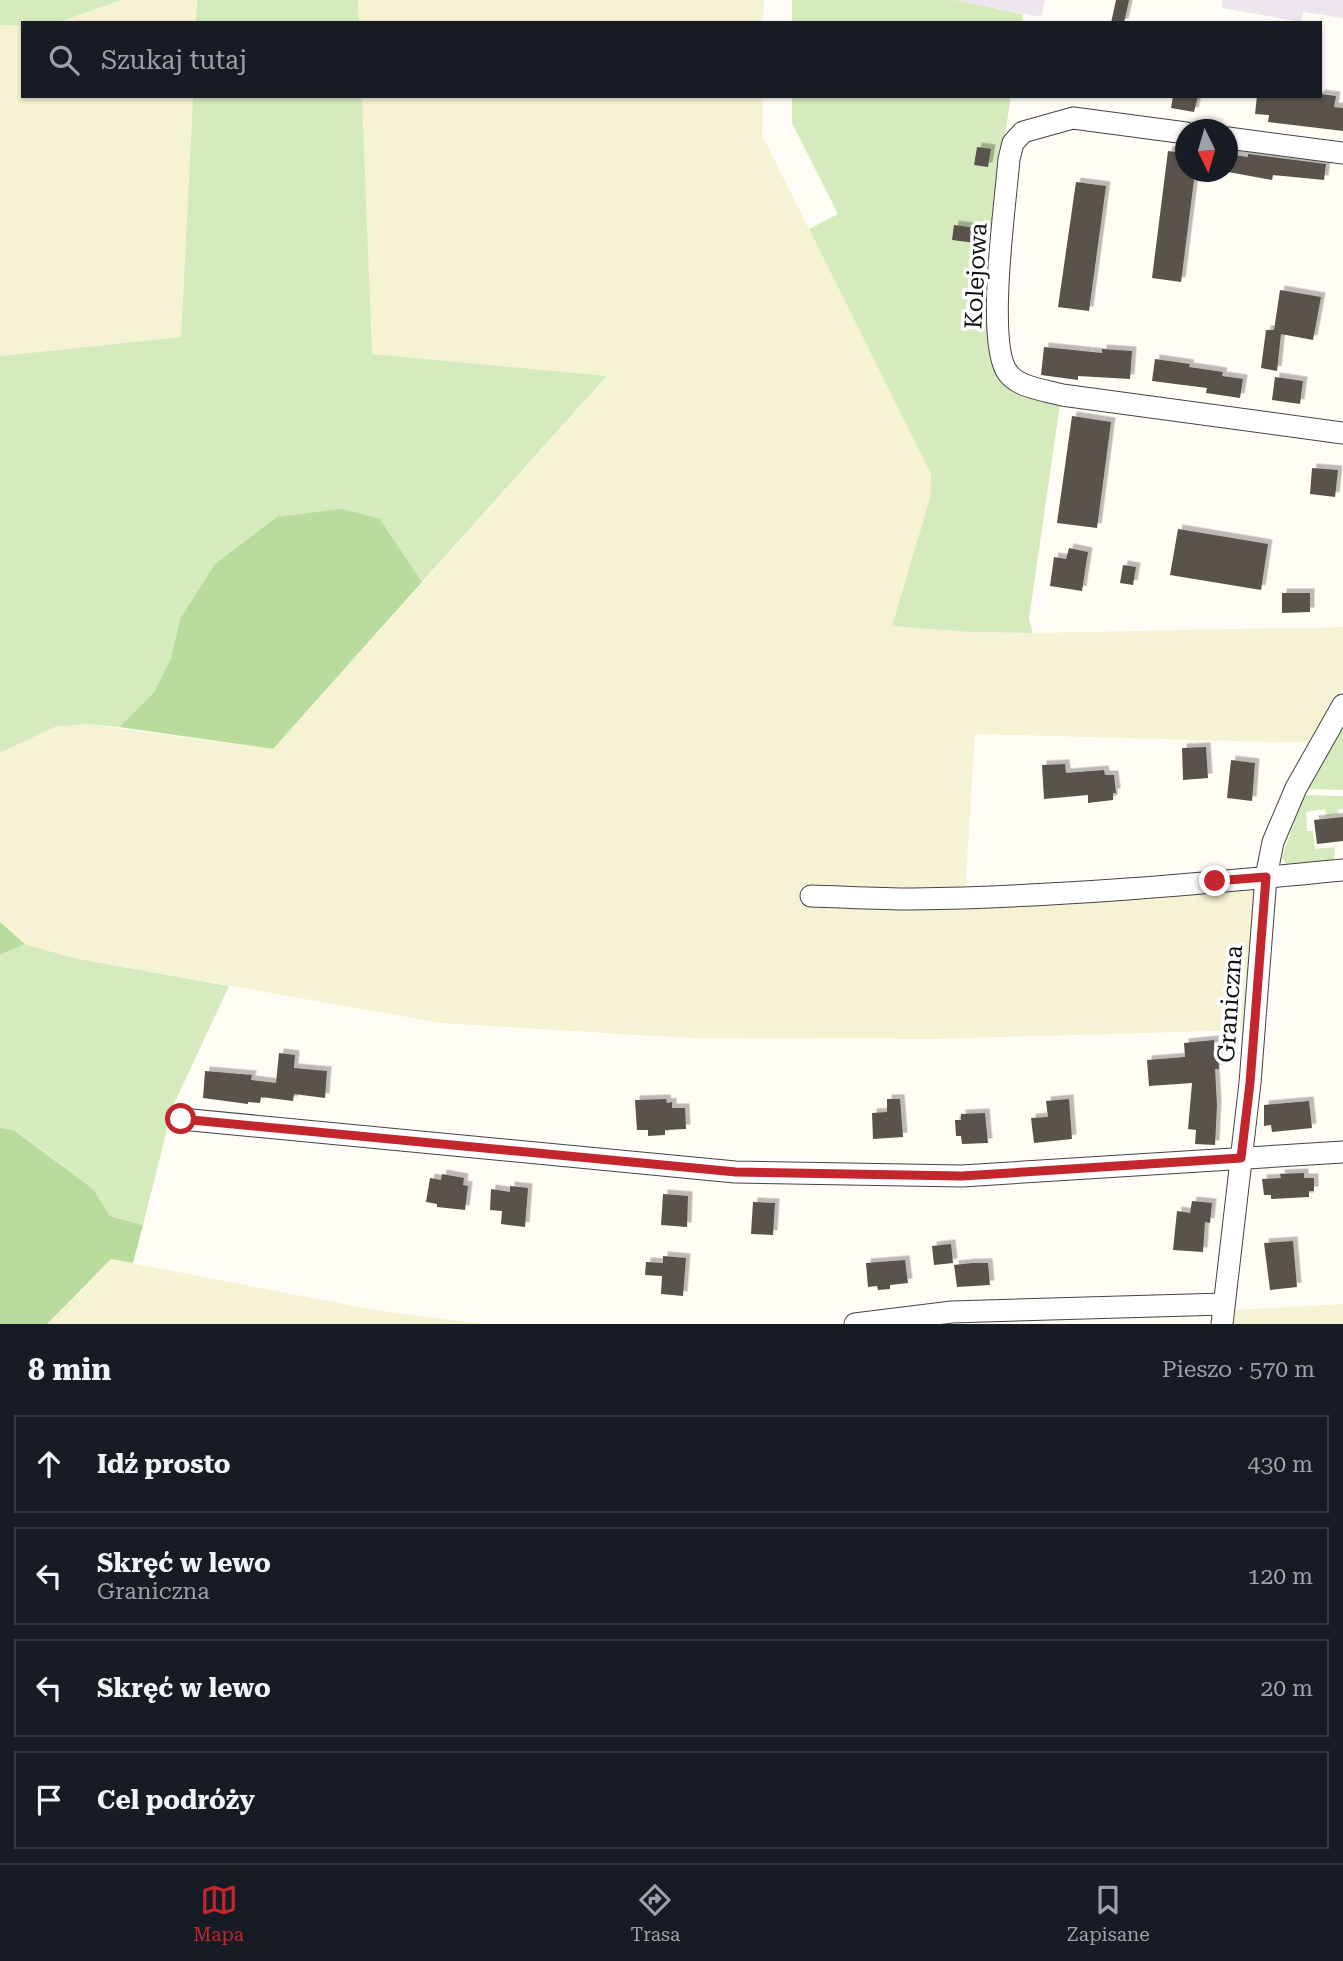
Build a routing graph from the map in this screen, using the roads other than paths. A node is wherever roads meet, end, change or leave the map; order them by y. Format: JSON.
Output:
{"nodes":[{"id":1,"x":1175,"y":132,"type":"edge"},
{"id":2,"x":1238,"y":139,"type":"edge"},
{"id":3,"x":1343,"y":153,"type":"edge"},
{"id":4,"x":1343,"y":433,"type":"edge"},
{"id":5,"x":1343,"y":705,"type":"edge"},
{"id":6,"x":1343,"y":870,"type":"edge"},
{"id":7,"x":1266,"y":877,"type":"junction"},
{"id":8,"x":811,"y":895,"type":"dead end"},
{"id":9,"x":181,"y":1119,"type":"dead end"},
{"id":10,"x":1343,"y":1152,"type":"edge"},
{"id":11,"x":1241,"y":1158,"type":"junction"},
{"id":12,"x":1223,"y":1314,"type":"edge"},
{"id":13,"x":855,"y":1324,"type":"edge"}],
"edges":[{"from":1,"to":4,"type":"street","name":"Kolejowa"},
{"from":2,"to":3,"type":"street"},
{"from":5,"to":7,"type":"street","name":"Graniczna"},
{"from":6,"to":7,"type":"street"},
{"from":7,"to":8,"type":"street"},
{"from":7,"to":11,"type":"street","name":"Graniczna"},
{"from":9,"to":11,"type":"street"},
{"from":10,"to":11,"type":"street"},
{"from":11,"to":12,"type":"street","name":"Graniczna"},
{"from":12,"to":13,"type":"street"}]}
